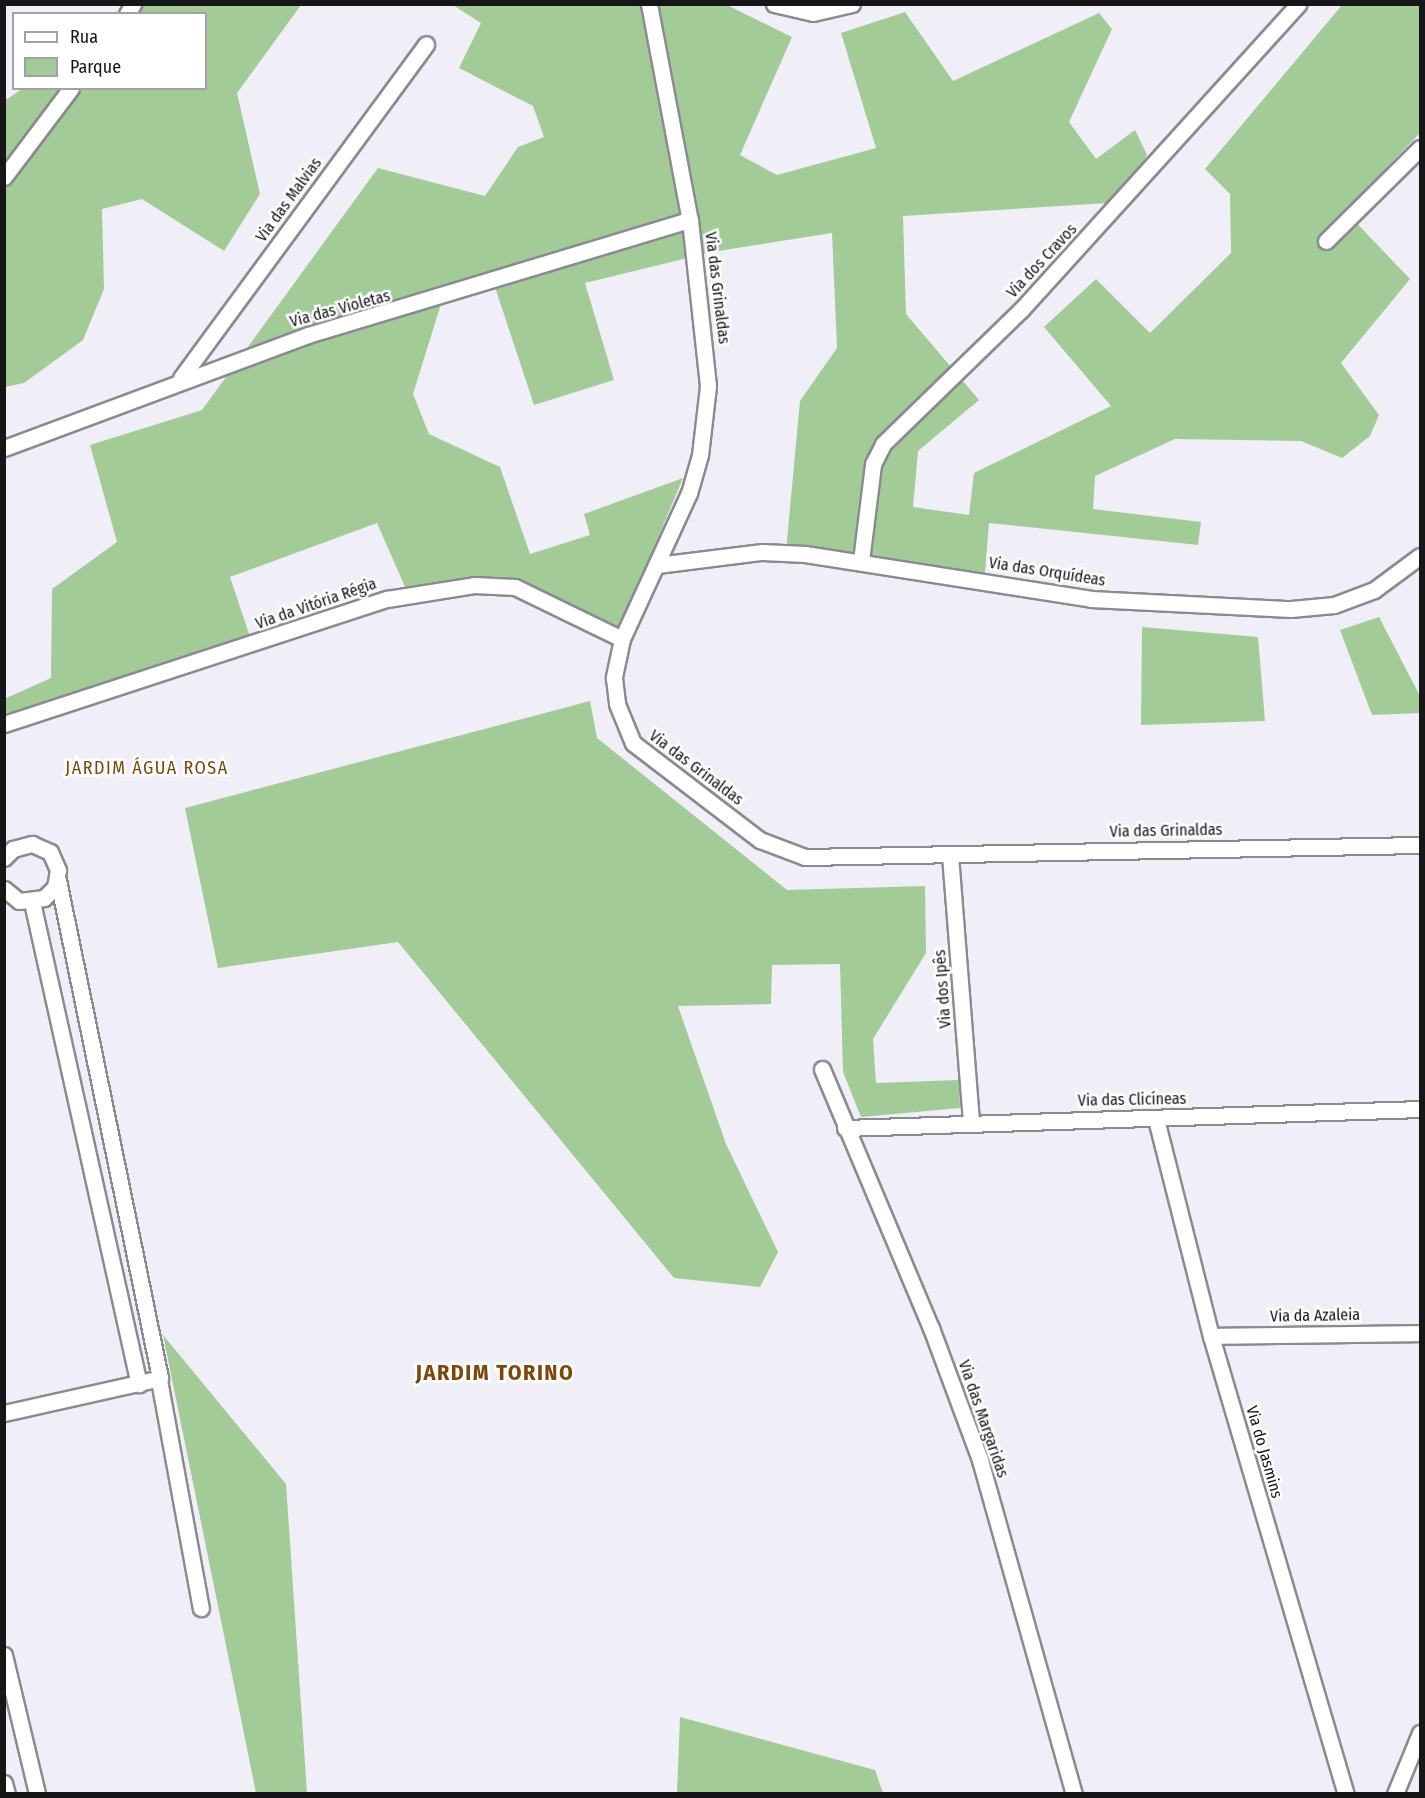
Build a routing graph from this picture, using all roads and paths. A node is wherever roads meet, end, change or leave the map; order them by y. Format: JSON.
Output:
{"nodes":[{"id":1,"x":649,"y":4,"type":"edge"},
{"id":2,"x":774,"y":4,"type":"edge"},
{"id":3,"x":852,"y":4,"type":"edge"},
{"id":4,"x":1298,"y":4,"type":"edge"},
{"id":5,"x":426,"y":44,"type":"dead end"},
{"id":6,"x":69,"y":90,"type":"edge"},
{"id":7,"x":1420,"y":148,"type":"edge"},
{"id":8,"x":4,"y":177,"type":"edge"},
{"id":9,"x":690,"y":220,"type":"junction"},
{"id":10,"x":1326,"y":241,"type":"dead end"},
{"id":11,"x":182,"y":378,"type":"junction"},
{"id":12,"x":4,"y":447,"type":"edge"},
{"id":13,"x":1420,"y":556,"type":"edge"},
{"id":14,"x":861,"y":561,"type":"junction"},
{"id":15,"x":657,"y":565,"type":"junction"},
{"id":16,"x":622,"y":639,"type":"junction"},
{"id":17,"x":4,"y":724,"type":"edge"},
{"id":18,"x":1420,"y":844,"type":"edge"},
{"id":19,"x":950,"y":855,"type":"junction"},
{"id":20,"x":4,"y":858,"type":"edge"},
{"id":21,"x":58,"y":880,"type":"junction"},
{"id":22,"x":8,"y":893,"type":"edge"},
{"id":23,"x":32,"y":902,"type":"junction"},
{"id":24,"x":4,"y":911,"type":"edge"},
{"id":25,"x":822,"y":1069,"type":"dead end"},
{"id":26,"x":1420,"y":1109,"type":"edge"},
{"id":27,"x":1155,"y":1119,"type":"junction"},
{"id":28,"x":971,"y":1121,"type":"junction"},
{"id":29,"x":845,"y":1128,"type":"junction"},
{"id":30,"x":1420,"y":1333,"type":"edge"},
{"id":31,"x":1211,"y":1336,"type":"junction"},
{"id":32,"x":159,"y":1380,"type":"junction"},
{"id":33,"x":139,"y":1384,"type":"junction"},
{"id":34,"x":4,"y":1413,"type":"edge"},
{"id":35,"x":201,"y":1608,"type":"dead end"},
{"id":36,"x":4,"y":1655,"type":"edge"},
{"id":37,"x":1420,"y":1733,"type":"edge"},
{"id":38,"x":4,"y":1783,"type":"edge"},
{"id":39,"x":7,"y":1794,"type":"edge"},
{"id":40,"x":37,"y":1794,"type":"edge"},
{"id":41,"x":1074,"y":1794,"type":"edge"},
{"id":42,"x":1346,"y":1794,"type":"edge"},
{"id":43,"x":1395,"y":1794,"type":"edge"}],
"edges":[{"from":1,"to":9,"type":"street","name":"Via das Grinaldas"},
{"from":2,"to":3,"type":"street"},
{"from":4,"to":14,"type":"street","name":"Via dos Cravos"},
{"from":5,"to":11,"type":"street","name":"Via das Malvias"},
{"from":6,"to":8,"type":"street"},
{"from":7,"to":10,"type":"street"},
{"from":9,"to":11,"type":"street","name":"Via das Violetas"},
{"from":9,"to":15,"type":"street","name":"Via das Grinaldas"},
{"from":11,"to":12,"type":"street","name":"Via das Violetas"},
{"from":13,"to":14,"type":"street","name":"Via das Orquídeas"},
{"from":14,"to":15,"type":"street","name":"Via das Orquídeas"},
{"from":15,"to":16,"type":"street","name":"Via das Grinaldas"},
{"from":16,"to":17,"type":"street","name":"Via da Vitória Régia"},
{"from":16,"to":19,"type":"street","name":"Via das Grinaldas"},
{"from":18,"to":19,"type":"street","name":"Via das Grinaldas"},
{"from":19,"to":28,"type":"street","name":"Via dos Ipês"},
{"from":20,"to":21,"type":"street"},
{"from":21,"to":23,"type":"street"},
{"from":21,"to":32,"type":"street"},
{"from":22,"to":23,"type":"street"},
{"from":22,"to":24,"type":"street"},
{"from":23,"to":33,"type":"street"},
{"from":25,"to":29,"type":"street","name":"Via das Margaridas"},
{"from":26,"to":27,"type":"street","name":"Via das Clicíneas"},
{"from":27,"to":28,"type":"street","name":"Via das Clicíneas"},
{"from":27,"to":31,"type":"street","name":"Via do Jasmins"},
{"from":28,"to":29,"type":"street","name":"Via das Clicíneas"},
{"from":29,"to":41,"type":"street","name":"Via das Margaridas"},
{"from":30,"to":31,"type":"street","name":"Via da Azaleia"},
{"from":31,"to":42,"type":"street","name":"Via do Jasmins"},
{"from":32,"to":33,"type":"street"},
{"from":32,"to":35,"type":"street"},
{"from":33,"to":34,"type":"street"},
{"from":36,"to":40,"type":"street"},
{"from":37,"to":43,"type":"street"},
{"from":38,"to":39,"type":"street"}]}
